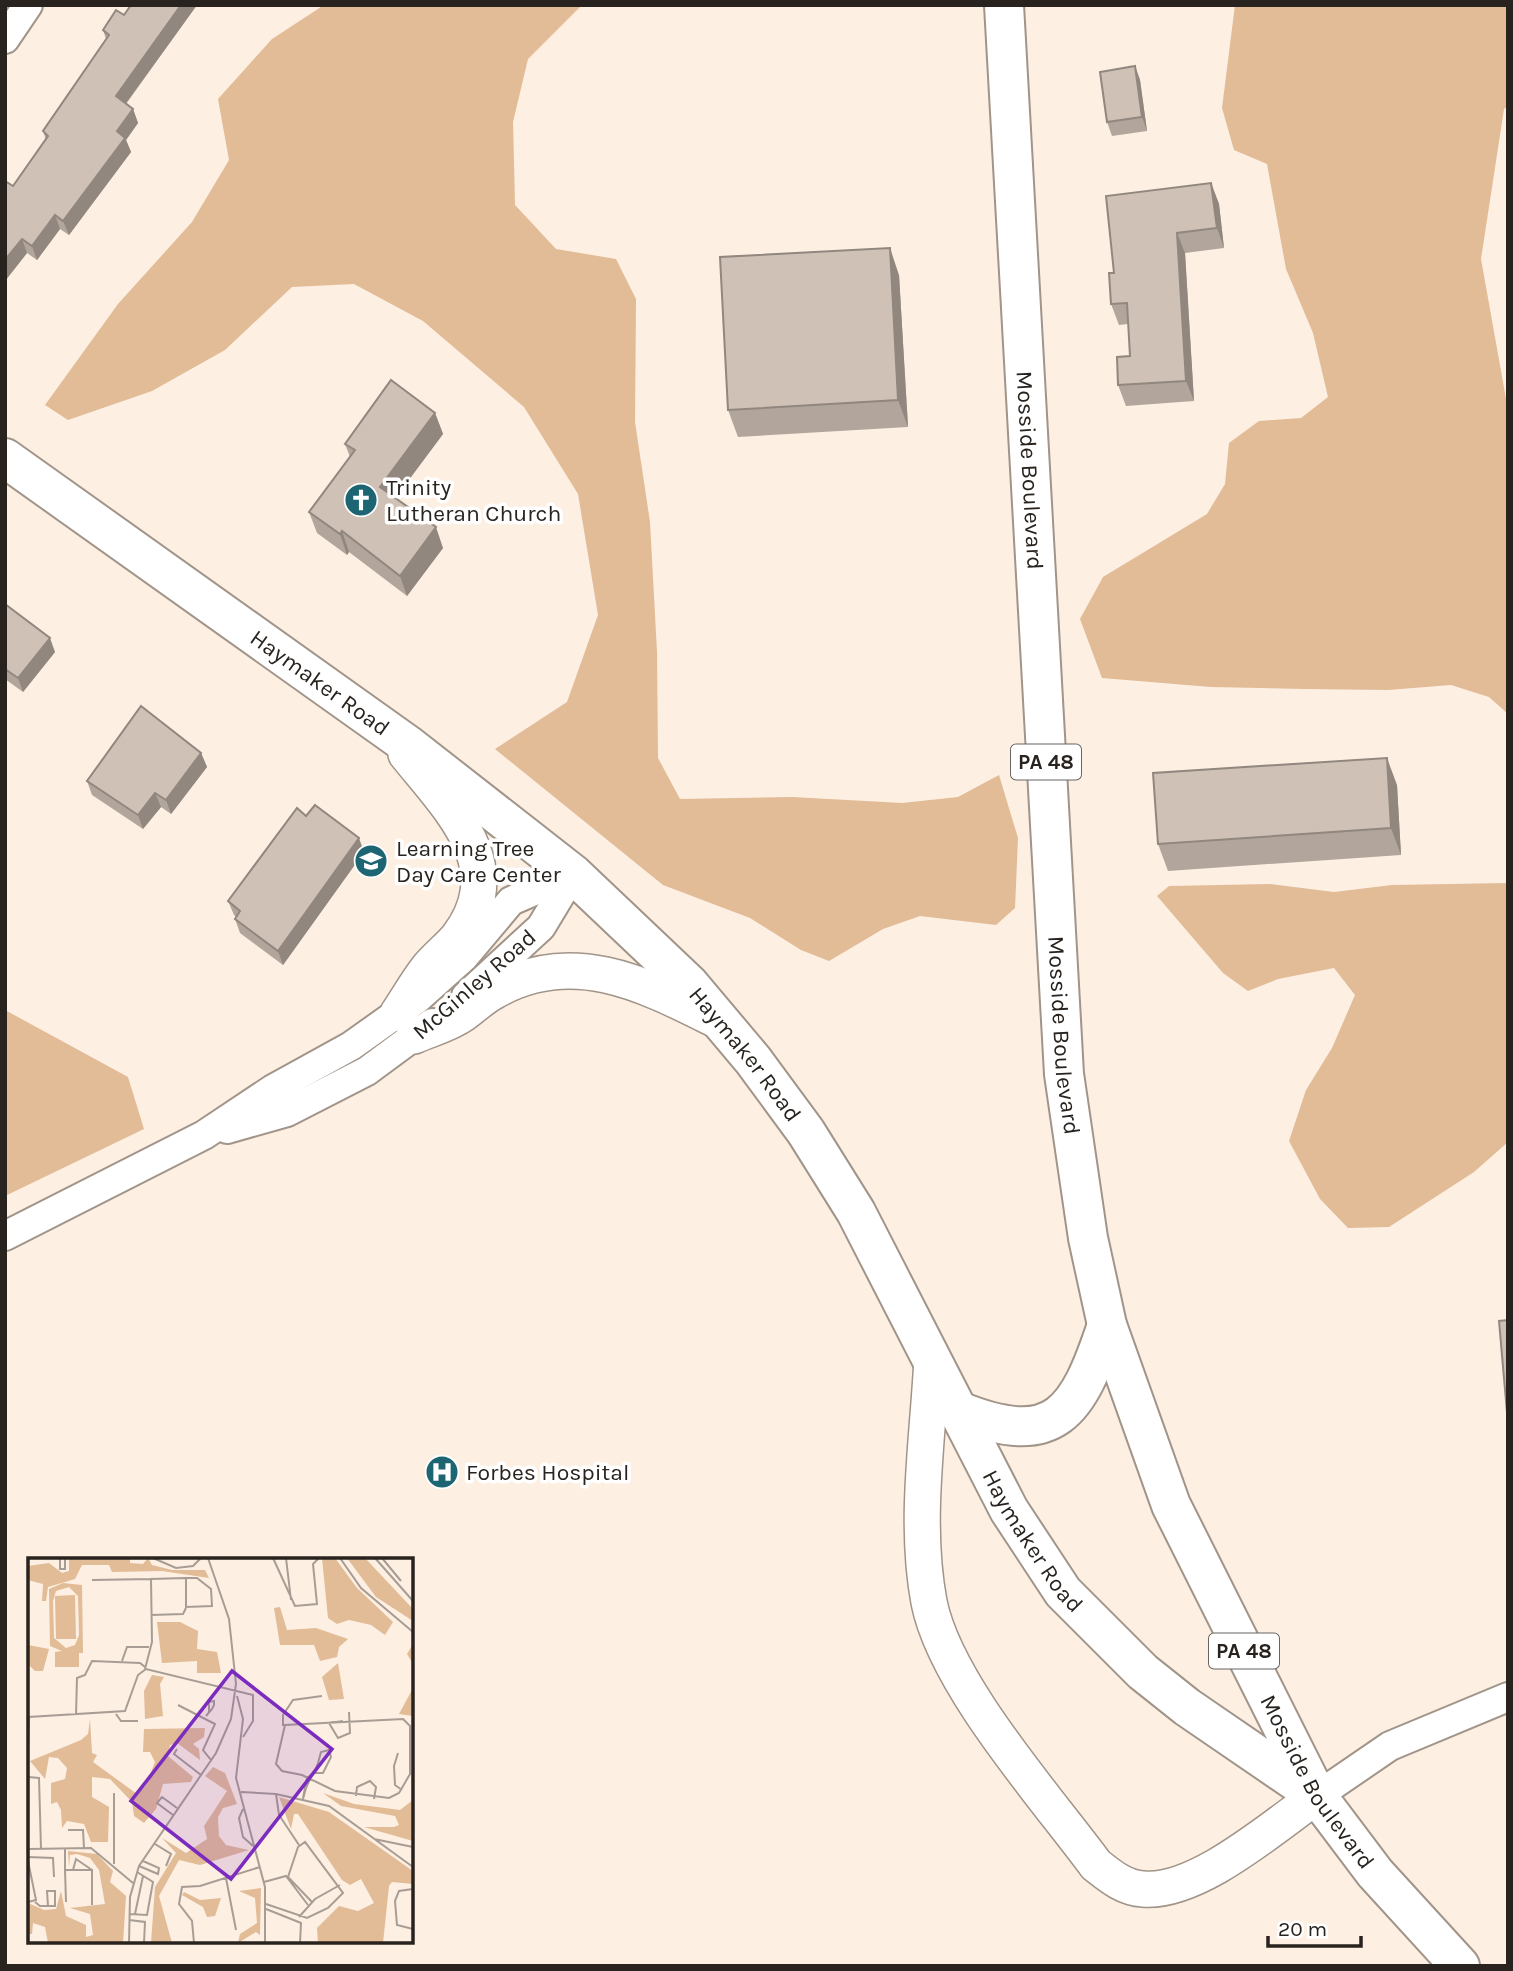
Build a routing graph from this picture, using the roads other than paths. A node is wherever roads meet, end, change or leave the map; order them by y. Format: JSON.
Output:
{"nodes":[{"id":1,"x":29,"y":5,"type":"edge"},
{"id":2,"x":1003,"y":5,"type":"edge"},
{"id":3,"x":5,"y":39,"type":"edge"},
{"id":4,"x":5,"y":458,"type":"edge"},
{"id":5,"x":383,"y":727,"type":"junction"},
{"id":6,"x":573,"y":874,"type":"junction"},
{"id":7,"x":721,"y":1022,"type":"junction"},
{"id":8,"x":406,"y":1025,"type":"junction"},
{"id":9,"x":5,"y":1236,"type":"edge"},
{"id":10,"x":1107,"y":1325,"type":"junction"},
{"id":11,"x":932,"y":1358,"type":"junction"},
{"id":12,"x":959,"y":1410,"type":"junction"},
{"id":13,"x":1508,"y":1697,"type":"edge"},
{"id":14,"x":1317,"y":1796,"type":"junction"},
{"id":15,"x":1460,"y":1966,"type":"edge"}],
"edges":[{"from":1,"to":3,"type":"street"},
{"from":2,"to":10,"type":"main road","name":"Mosside Boulevard","number":"PA 48"},
{"from":4,"to":5,"type":"main road","name":"Haymaker Road"},
{"from":5,"to":6,"type":"main road","name":"Haymaker Road"},
{"from":5,"to":8,"type":"street"},
{"from":6,"to":7,"type":"main road","name":"Haymaker Road"},
{"from":6,"to":8,"type":"street","name":"McGinley Road"},
{"from":6,"to":8,"type":"street","name":"McGinley Road"},
{"from":7,"to":8,"type":"street"},
{"from":7,"to":11,"type":"main road","name":"Haymaker Road"},
{"from":8,"to":9,"type":"street","name":"McGinley Road"},
{"from":10,"to":12,"type":"main road"},
{"from":10,"to":14,"type":"main road","name":"Mosside Boulevard","number":"PA 48"},
{"from":11,"to":12,"type":"main road","name":"Haymaker Road"},
{"from":11,"to":14,"type":"street"},
{"from":12,"to":14,"type":"main road","name":"Haymaker Road"},
{"from":13,"to":14,"type":"street"},
{"from":14,"to":15,"type":"main road","name":"Mosside Boulevard","number":"PA 48"}]}
